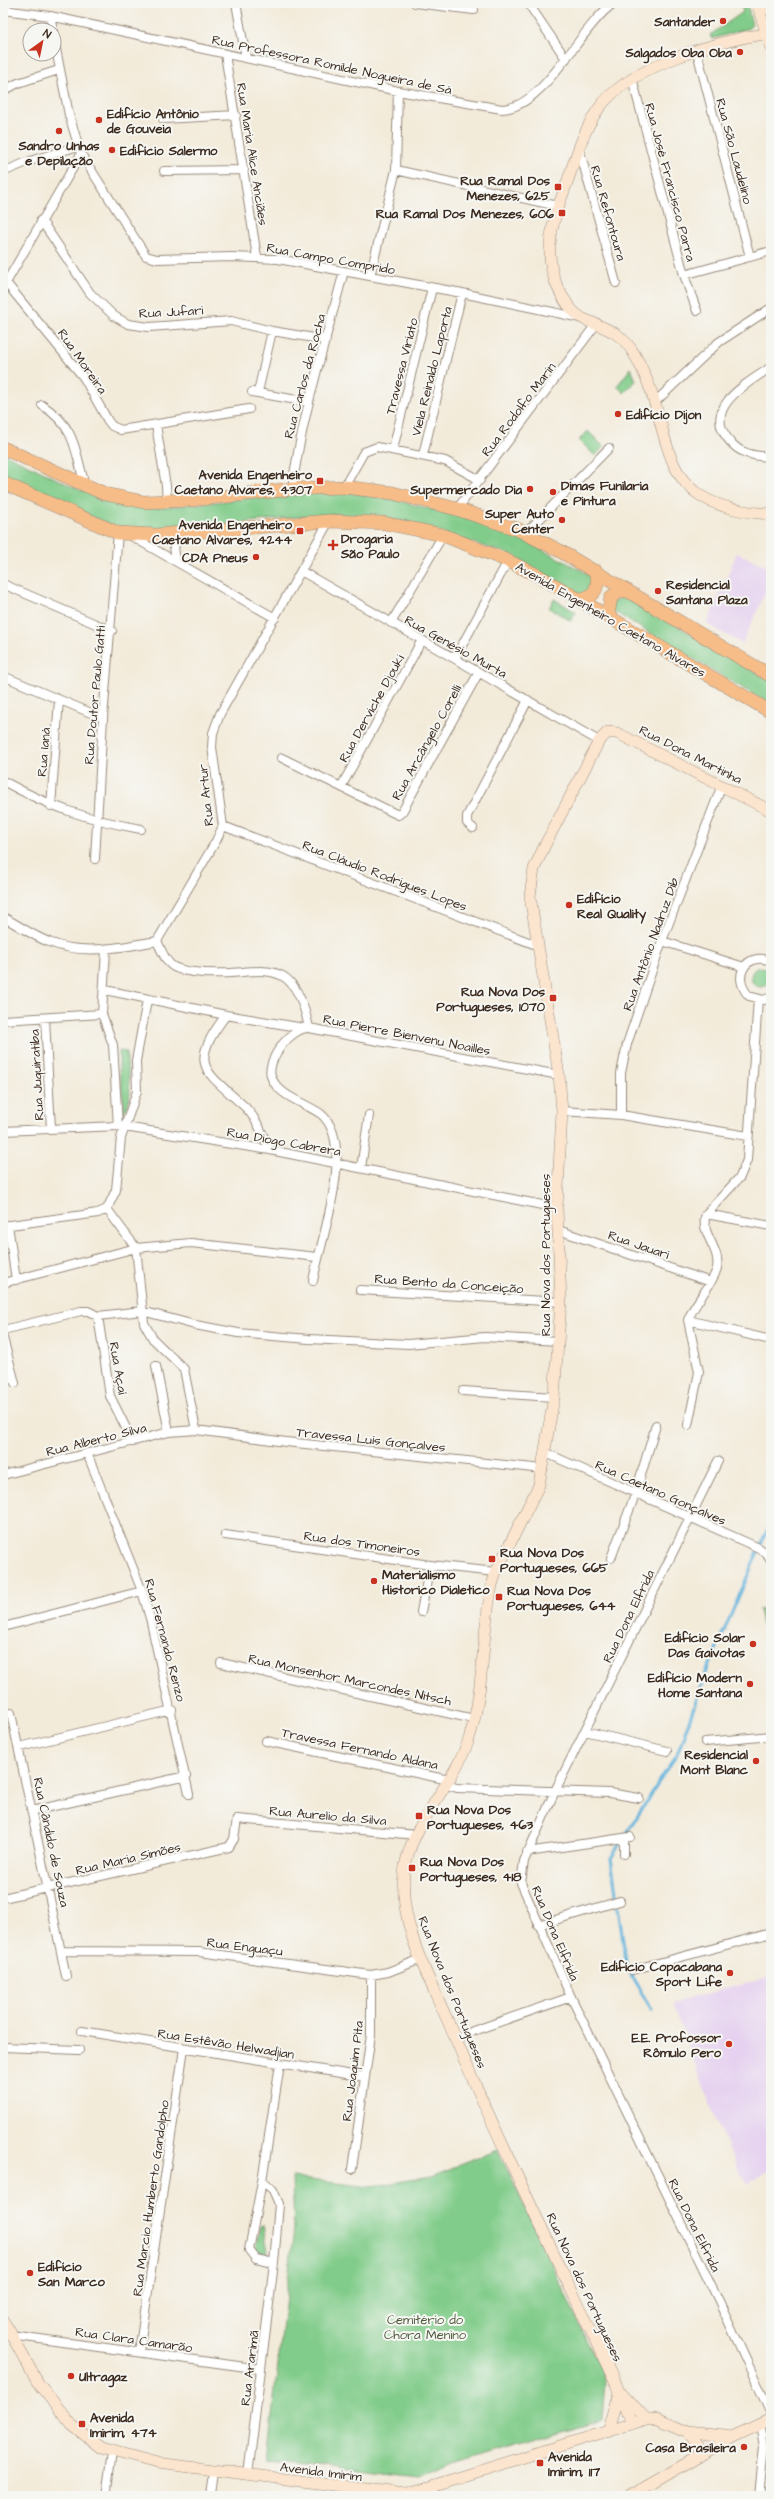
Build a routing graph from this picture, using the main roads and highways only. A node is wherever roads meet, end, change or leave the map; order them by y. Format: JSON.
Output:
{"nodes":[{"id":1,"x":3,"y":448,"type":"edge"},
{"id":2,"x":3,"y":483,"type":"edge"},
{"id":3,"x":596,"y":571,"type":"junction"},
{"id":4,"x":628,"y":590,"type":"junction"},
{"id":5,"x":580,"y":599,"type":"junction"},
{"id":6,"x":608,"y":615,"type":"junction"},
{"id":7,"x":771,"y":676,"type":"edge"},
{"id":8,"x":771,"y":712,"type":"edge"}],
"edges":[{"from":1,"to":3,"type":"main road"},
{"from":2,"to":5,"type":"main road","name":"Avenida Engenheiro Caetano Alvares"},
{"from":3,"to":4,"type":"main road"},
{"from":3,"to":5,"type":"main road"},
{"from":4,"to":6,"type":"main road"},
{"from":4,"to":7,"type":"main road"},
{"from":5,"to":6,"type":"main road","name":"Avenida Engenheiro Caetano Alvares"},
{"from":6,"to":8,"type":"main road","name":"Avenida Engenheiro Caetano Alvares"}]}
